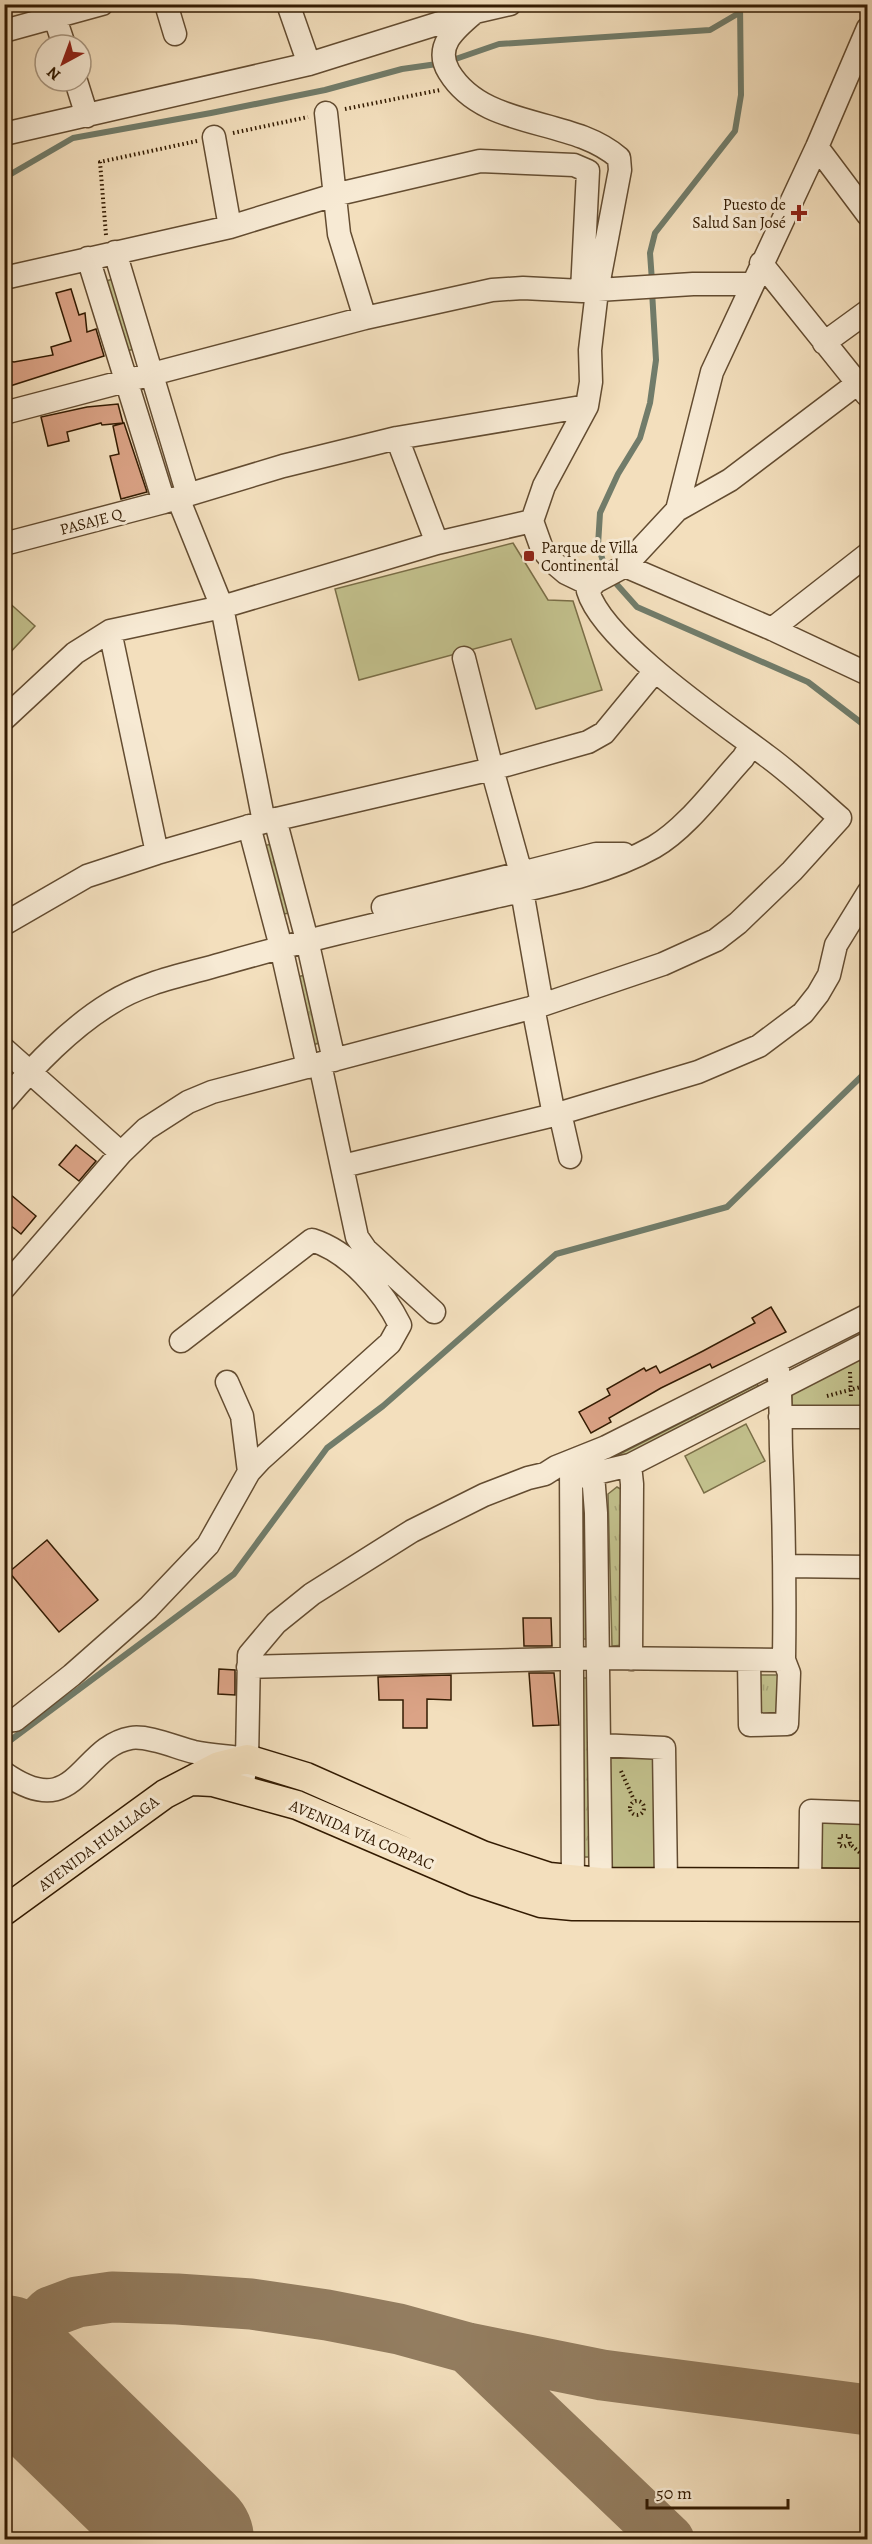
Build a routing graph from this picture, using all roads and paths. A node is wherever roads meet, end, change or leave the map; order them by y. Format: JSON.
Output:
{"nodes":[{"id":1,"x":102,"y":4,"type":"edge"},
{"id":2,"x":166,"y":4,"type":"edge"},
{"id":3,"x":288,"y":4,"type":"edge"},
{"id":4,"x":510,"y":4,"type":"edge"},
{"id":5,"x":54,"y":12,"type":"edge"},
{"id":6,"x":475,"y":12,"type":"junction"},
{"id":7,"x":867,"y":28,"type":"edge"},
{"id":8,"x":4,"y":31,"type":"edge"},
{"id":9,"x":60,"y":33,"type":"edge"},
{"id":10,"x":175,"y":33,"type":"dead end"},
{"id":11,"x":309,"y":64,"type":"junction"},
{"id":12,"x":459,"y":86,"type":"junction"},
{"id":13,"x":80,"y":93,"type":"edge"},
{"id":14,"x":326,"y":113,"type":"junction"},
{"id":15,"x":87,"y":116,"type":"junction"},
{"id":16,"x":4,"y":135,"type":"edge"},
{"id":17,"x":214,"y":137,"type":"junction"},
{"id":18,"x":817,"y":147,"type":"junction"},
{"id":19,"x":334,"y":195,"type":"junction"},
{"id":20,"x":867,"y":215,"type":"edge"},
{"id":21,"x":230,"y":227,"type":"junction"},
{"id":22,"x":104,"y":255,"type":"junction"},
{"id":23,"x":761,"y":263,"type":"junction"},
{"id":24,"x":4,"y":278,"type":"edge"},
{"id":25,"x":744,"y":284,"type":"junction"},
{"id":26,"x":595,"y":291,"type":"junction"},
{"id":27,"x":867,"y":310,"type":"edge"},
{"id":28,"x":365,"y":318,"type":"junction"},
{"id":29,"x":824,"y":343,"type":"junction"},
{"id":30,"x":153,"y":374,"type":"junction"},
{"id":31,"x":126,"y":381,"type":"junction"},
{"id":32,"x":863,"y":390,"type":"edge"},
{"id":33,"x":587,"y":405,"type":"junction"},
{"id":34,"x":4,"y":413,"type":"edge"},
{"id":35,"x":397,"y":438,"type":"junction"},
{"id":36,"x":176,"y":498,"type":"junction"},
{"id":37,"x":676,"y":510,"type":"junction"},
{"id":38,"x":532,"y":521,"type":"junction"},
{"id":39,"x":437,"y":543,"type":"junction"},
{"id":40,"x":4,"y":544,"type":"edge"},
{"id":41,"x":867,"y":554,"type":"edge"},
{"id":42,"x":625,"y":566,"type":"junction"},
{"id":43,"x":593,"y":583,"type":"junction"},
{"id":44,"x":222,"y":607,"type":"junction"},
{"id":45,"x":772,"y":629,"type":"junction"},
{"id":46,"x":110,"y":631,"type":"junction"},
{"id":47,"x":464,"y":658,"type":"dead end"},
{"id":48,"x":655,"y":671,"type":"junction"},
{"id":49,"x":867,"y":674,"type":"edge"},
{"id":50,"x":4,"y":719,"type":"edge"},
{"id":51,"x":751,"y":745,"type":"junction"},
{"id":52,"x":492,"y":769,"type":"junction"},
{"id":53,"x":263,"y":822,"type":"junction"},
{"id":54,"x":157,"y":853,"type":"junction"},
{"id":55,"x":521,"y":882,"type":"junction"},
{"id":56,"x":867,"y":893,"type":"edge"},
{"id":57,"x":4,"y":899,"type":"edge"},
{"id":58,"x":374,"y":909,"type":"dead end"},
{"id":59,"x":13,"y":919,"type":"edge"},
{"id":60,"x":307,"y":940,"type":"junction"},
{"id":61,"x":281,"y":947,"type":"junction"},
{"id":62,"x":537,"y":1006,"type":"junction"},
{"id":63,"x":4,"y":1049,"type":"edge"},
{"id":64,"x":321,"y":1064,"type":"junction"},
{"id":65,"x":30,"y":1071,"type":"junction"},
{"id":66,"x":4,"y":1101,"type":"edge"},
{"id":67,"x":557,"y":1114,"type":"junction"},
{"id":68,"x":122,"y":1153,"type":"junction"},
{"id":69,"x":570,"y":1157,"type":"dead end"},
{"id":70,"x":343,"y":1166,"type":"junction"},
{"id":71,"x":4,"y":1288,"type":"edge"},
{"id":72,"x":434,"y":1312,"type":"dead end"},
{"id":73,"x":867,"y":1315,"type":"edge"},
{"id":74,"x":181,"y":1341,"type":"dead end"},
{"id":75,"x":867,"y":1343,"type":"edge"},
{"id":76,"x":777,"y":1362,"type":"junction"},
{"id":77,"x":850,"y":1365,"type":"dead end"},
{"id":78,"x":227,"y":1382,"type":"dead end"},
{"id":79,"x":781,"y":1387,"type":"junction"},
{"id":80,"x":851,"y":1400,"type":"dead end"},
{"id":81,"x":780,"y":1417,"type":"junction"},
{"id":82,"x":867,"y":1417,"type":"edge"},
{"id":83,"x":630,"y":1464,"type":"junction"},
{"id":84,"x":581,"y":1467,"type":"junction"},
{"id":85,"x":249,"y":1472,"type":"junction"},
{"id":86,"x":786,"y":1566,"type":"junction"},
{"id":87,"x":867,"y":1566,"type":"edge"},
{"id":88,"x":599,"y":1658,"type":"junction"},
{"id":89,"x":572,"y":1659,"type":"junction"},
{"id":90,"x":631,"y":1659,"type":"junction"},
{"id":91,"x":749,"y":1660,"type":"junction"},
{"id":92,"x":784,"y":1660,"type":"junction"},
{"id":93,"x":248,"y":1667,"type":"junction"},
{"id":94,"x":4,"y":1721,"type":"edge"},
{"id":95,"x":165,"y":1744,"type":"junction"},
{"id":96,"x":599,"y":1744,"type":"junction"},
{"id":97,"x":247,"y":1760,"type":"junction"},
{"id":98,"x":617,"y":1762,"type":"dead end"},
{"id":99,"x":4,"y":1773,"type":"edge"},
{"id":100,"x":194,"y":1781,"type":"junction"},
{"id":101,"x":241,"y":1790,"type":"junction"},
{"id":102,"x":634,"y":1800,"type":"junction"},
{"id":103,"x":867,"y":1813,"type":"edge"},
{"id":104,"x":850,"y":1844,"type":"dead end"},
{"id":105,"x":867,"y":1860,"type":"edge"},
{"id":106,"x":666,"y":1882,"type":"junction"},
{"id":107,"x":810,"y":1882,"type":"junction"},
{"id":108,"x":867,"y":1883,"type":"edge"},
{"id":109,"x":587,"y":1894,"type":"junction"},
{"id":110,"x":867,"y":1907,"type":"edge"},
{"id":111,"x":4,"y":1911,"type":"edge"}],
"edges":[{"from":1,"to":5,"type":"street"},
{"from":2,"to":10,"type":"street"},
{"from":3,"to":11,"type":"street"},
{"from":4,"to":6,"type":"street"},
{"from":5,"to":8,"type":"street"},
{"from":5,"to":9,"type":"street"},
{"from":6,"to":11,"type":"street"},
{"from":6,"to":12,"type":"street"},
{"from":7,"to":18,"type":"street"},
{"from":11,"to":15,"type":"street"},
{"from":12,"to":14,"type":"path"},
{"from":12,"to":26,"type":"street"},
{"from":13,"to":15,"type":"street"},
{"from":14,"to":17,"type":"path"},
{"from":14,"to":19,"type":"street"},
{"from":15,"to":16,"type":"street"},
{"from":17,"to":21,"type":"street"},
{"from":17,"to":22,"type":"path"},
{"from":18,"to":20,"type":"street"},
{"from":18,"to":23,"type":"street"},
{"from":19,"to":21,"type":"street"},
{"from":19,"to":26,"type":"street"},
{"from":19,"to":28,"type":"street"},
{"from":21,"to":22,"type":"street"},
{"from":22,"to":24,"type":"street"},
{"from":22,"to":30,"type":"street"},
{"from":22,"to":31,"type":"street"},
{"from":23,"to":25,"type":"street"},
{"from":23,"to":29,"type":"street"},
{"from":25,"to":26,"type":"street"},
{"from":25,"to":37,"type":"street"},
{"from":26,"to":28,"type":"street"},
{"from":26,"to":33,"type":"street"},
{"from":27,"to":29,"type":"street"},
{"from":28,"to":30,"type":"street"},
{"from":29,"to":32,"type":"street"},
{"from":30,"to":31,"type":"street"},
{"from":30,"to":36,"type":"street"},
{"from":31,"to":34,"type":"street"},
{"from":31,"to":36,"type":"street"},
{"from":32,"to":37,"type":"street"},
{"from":33,"to":35,"type":"street","name":"PASAJE Q"},
{"from":33,"to":38,"type":"street"},
{"from":35,"to":36,"type":"street","name":"PASAJE Q"},
{"from":35,"to":39,"type":"street"},
{"from":36,"to":40,"type":"street","name":"PASAJE Q"},
{"from":36,"to":44,"type":"street"},
{"from":37,"to":42,"type":"street"},
{"from":38,"to":39,"type":"street"},
{"from":38,"to":43,"type":"street"},
{"from":39,"to":44,"type":"street"},
{"from":41,"to":45,"type":"street"},
{"from":42,"to":43,"type":"street"},
{"from":42,"to":45,"type":"street"},
{"from":43,"to":48,"type":"street"},
{"from":44,"to":46,"type":"street"},
{"from":44,"to":53,"type":"street"},
{"from":45,"to":49,"type":"street"},
{"from":46,"to":50,"type":"street"},
{"from":46,"to":54,"type":"street"},
{"from":47,"to":52,"type":"street"},
{"from":48,"to":51,"type":"street"},
{"from":48,"to":52,"type":"street"},
{"from":51,"to":55,"type":"street"},
{"from":51,"to":62,"type":"street"},
{"from":52,"to":53,"type":"street"},
{"from":52,"to":55,"type":"street"},
{"from":53,"to":54,"type":"street"},
{"from":53,"to":60,"type":"street"},
{"from":53,"to":61,"type":"street"},
{"from":54,"to":59,"type":"street"},
{"from":55,"to":58,"type":"street"},
{"from":55,"to":60,"type":"street"},
{"from":55,"to":62,"type":"street"},
{"from":56,"to":67,"type":"street"},
{"from":57,"to":59,"type":"street"},
{"from":60,"to":61,"type":"street"},
{"from":60,"to":64,"type":"street"},
{"from":61,"to":64,"type":"street"},
{"from":61,"to":65,"type":"street"},
{"from":62,"to":64,"type":"street"},
{"from":62,"to":67,"type":"street"},
{"from":63,"to":65,"type":"street"},
{"from":64,"to":68,"type":"street"},
{"from":64,"to":70,"type":"street"},
{"from":65,"to":66,"type":"street"},
{"from":65,"to":68,"type":"street"},
{"from":67,"to":69,"type":"street"},
{"from":67,"to":70,"type":"street"},
{"from":68,"to":71,"type":"street"},
{"from":70,"to":72,"type":"street"},
{"from":73,"to":76,"type":"street"},
{"from":74,"to":85,"type":"street"},
{"from":75,"to":79,"type":"street"},
{"from":76,"to":79,"type":"street"},
{"from":76,"to":84,"type":"street"},
{"from":77,"to":80,"type":"path"},
{"from":78,"to":85,"type":"street"},
{"from":79,"to":81,"type":"street"},
{"from":79,"to":83,"type":"street"},
{"from":81,"to":82,"type":"street"},
{"from":81,"to":86,"type":"street"},
{"from":83,"to":84,"type":"street"},
{"from":83,"to":90,"type":"street"},
{"from":84,"to":88,"type":"street"},
{"from":84,"to":89,"type":"street"},
{"from":84,"to":93,"type":"street"},
{"from":85,"to":94,"type":"street"},
{"from":86,"to":87,"type":"street"},
{"from":86,"to":92,"type":"street"},
{"from":88,"to":89,"type":"street"},
{"from":88,"to":90,"type":"street"},
{"from":88,"to":96,"type":"street"},
{"from":89,"to":93,"type":"street"},
{"from":89,"to":109,"type":"street"},
{"from":90,"to":91,"type":"street"},
{"from":91,"to":92,"type":"street"},
{"from":91,"to":92,"type":"street"},
{"from":93,"to":97,"type":"street"},
{"from":95,"to":97,"type":"street"},
{"from":95,"to":99,"type":"street"},
{"from":95,"to":100,"type":"street"},
{"from":96,"to":106,"type":"street"},
{"from":96,"to":109,"type":"street"},
{"from":97,"to":100,"type":"main road","name":"AVENIDA VÍA CORPAC"},
{"from":97,"to":101,"type":"street"},
{"from":97,"to":109,"type":"main road","name":"AVENIDA VÍA CORPAC"},
{"from":98,"to":102,"type":"path"},
{"from":100,"to":101,"type":"main road","name":"AVENIDA VÍA CORPAC"},
{"from":100,"to":111,"type":"main road","name":"AVENIDA HUALLAGA"},
{"from":101,"to":109,"type":"main road","name":"AVENIDA VÍA CORPAC"},
{"from":102,"to":102,"type":"path"},
{"from":103,"to":107,"type":"street"},
{"from":104,"to":105,"type":"path"},
{"from":106,"to":107,"type":"main road","name":"AVENIDA VÍA CORPAC"},
{"from":106,"to":109,"type":"main road","name":"AVENIDA VÍA CORPAC"},
{"from":107,"to":108,"type":"main road","name":"AVENIDA VÍA CORPAC"},
{"from":109,"to":110,"type":"main road","name":"AVENIDA VÍA CORPAC"}]}
